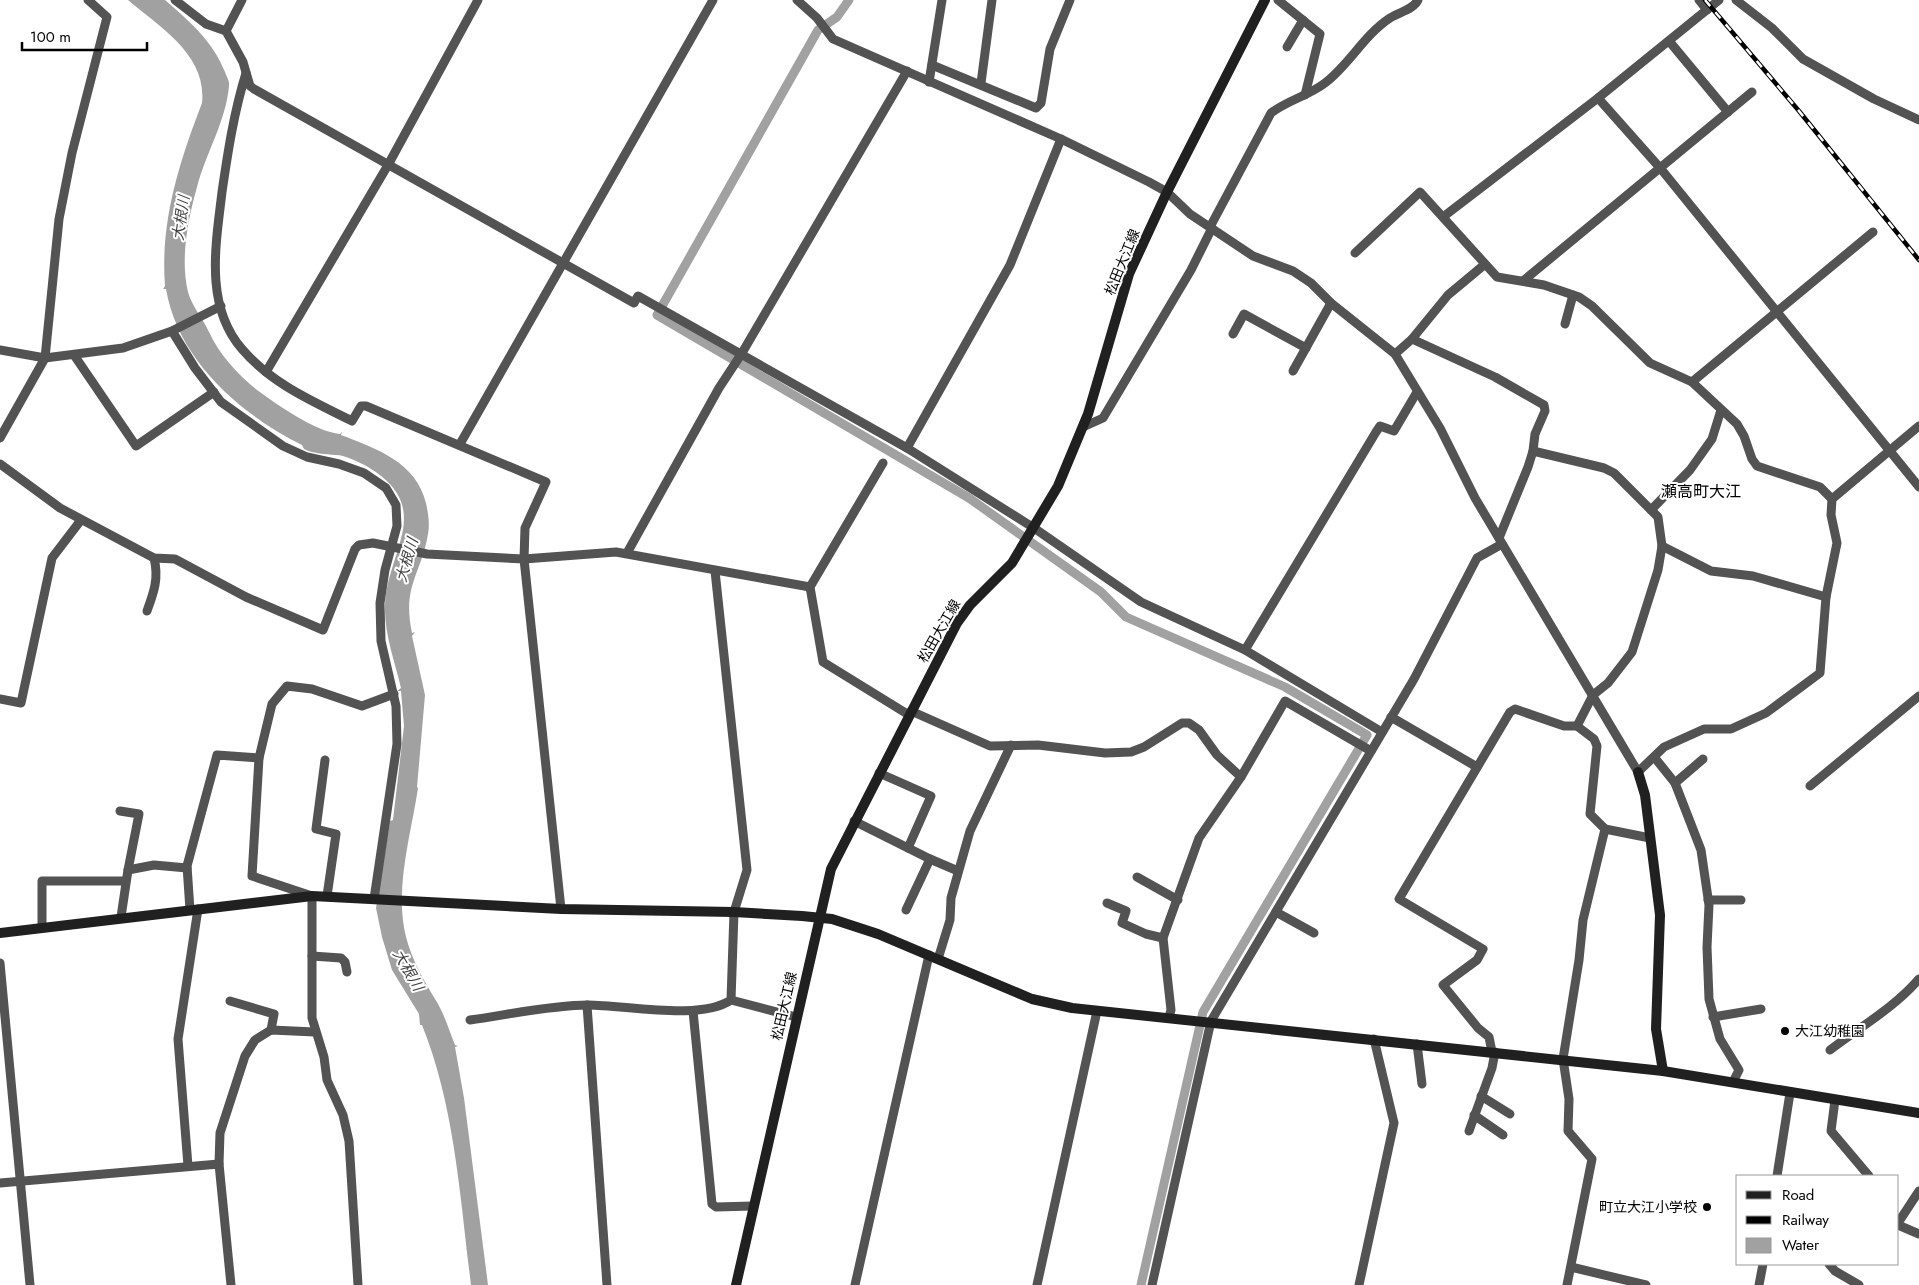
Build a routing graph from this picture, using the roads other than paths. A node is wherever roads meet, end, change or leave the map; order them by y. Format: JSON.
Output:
{"nodes":[{"id":1,"x":88,"y":0,"type":"edge"},
{"id":2,"x":174,"y":0,"type":"edge"},
{"id":3,"x":242,"y":0,"type":"edge"},
{"id":4,"x":478,"y":0,"type":"edge"},
{"id":5,"x":713,"y":0,"type":"edge"},
{"id":6,"x":797,"y":0,"type":"edge"},
{"id":7,"x":942,"y":0,"type":"edge"},
{"id":8,"x":992,"y":0,"type":"edge"},
{"id":9,"x":1070,"y":0,"type":"edge"},
{"id":10,"x":1265,"y":0,"type":"edge"},
{"id":11,"x":1278,"y":0,"type":"edge"},
{"id":12,"x":1418,"y":0,"type":"edge"},
{"id":13,"x":1699,"y":0,"type":"edge"},
{"id":14,"x":1719,"y":0,"type":"edge"},
{"id":15,"x":1736,"y":0,"type":"edge"},
{"id":16,"x":1707,"y":10,"type":"junction"},
{"id":17,"x":1303,"y":20,"type":"junction"},
{"id":18,"x":226,"y":32,"type":"junction"},
{"id":19,"x":1669,"y":41,"type":"junction"},
{"id":20,"x":1287,"y":47,"type":"dead end"},
{"id":21,"x":932,"y":65,"type":"junction"},
{"id":22,"x":247,"y":71,"type":"junction"},
{"id":23,"x":907,"y":71,"type":"junction"},
{"id":24,"x":929,"y":82,"type":"junction"},
{"id":25,"x":981,"y":83,"type":"junction"},
{"id":26,"x":1752,"y":92,"type":"dead end"},
{"id":27,"x":1305,"y":95,"type":"junction"},
{"id":28,"x":1598,"y":98,"type":"junction"},
{"id":29,"x":1728,"y":112,"type":"junction"},
{"id":30,"x":1919,"y":120,"type":"edge"},
{"id":31,"x":1061,"y":139,"type":"junction"},
{"id":32,"x":388,"y":165,"type":"junction"},
{"id":33,"x":1661,"y":169,"type":"junction"},
{"id":34,"x":1167,"y":192,"type":"junction"},
{"id":35,"x":1443,"y":217,"type":"junction"},
{"id":36,"x":1211,"y":228,"type":"junction"},
{"id":37,"x":1873,"y":232,"type":"dead end"},
{"id":38,"x":1356,"y":253,"type":"dead end"},
{"id":39,"x":563,"y":263,"type":"junction"},
{"id":40,"x":1484,"y":265,"type":"junction"},
{"id":41,"x":1523,"y":281,"type":"junction"},
{"id":42,"x":1573,"y":295,"type":"junction"},
{"id":43,"x":1331,"y":303,"type":"junction"},
{"id":44,"x":221,"y":306,"type":"junction"},
{"id":45,"x":1777,"y":312,"type":"junction"},
{"id":46,"x":1565,"y":324,"type":"dead end"},
{"id":47,"x":172,"y":331,"type":"junction"},
{"id":48,"x":1233,"y":334,"type":"dead end"},
{"id":49,"x":1412,"y":340,"type":"junction"},
{"id":50,"x":1306,"y":348,"type":"junction"},
{"id":51,"x":0,"y":350,"type":"edge"},
{"id":52,"x":742,"y":354,"type":"junction"},
{"id":53,"x":1396,"y":354,"type":"junction"},
{"id":54,"x":74,"y":355,"type":"junction"},
{"id":55,"x":45,"y":358,"type":"junction"},
{"id":56,"x":1293,"y":371,"type":"dead end"},
{"id":57,"x":266,"y":372,"type":"junction"},
{"id":58,"x":1692,"y":382,"type":"junction"},
{"id":59,"x":214,"y":392,"type":"junction"},
{"id":60,"x":1417,"y":392,"type":"junction"},
{"id":61,"x":1721,"y":410,"type":"junction"},
{"id":62,"x":1919,"y":426,"type":"edge"},
{"id":63,"x":1083,"y":427,"type":"junction"},
{"id":64,"x":0,"y":438,"type":"edge"},
{"id":65,"x":460,"y":444,"type":"junction"},
{"id":66,"x":907,"y":448,"type":"junction"},
{"id":67,"x":1888,"y":450,"type":"junction"},
{"id":68,"x":1533,"y":451,"type":"junction"},
{"id":69,"x":883,"y":463,"type":"dead end"},
{"id":70,"x":0,"y":464,"type":"edge"},
{"id":71,"x":1919,"y":488,"type":"edge"},
{"id":72,"x":1832,"y":498,"type":"junction"},
{"id":73,"x":1651,"y":510,"type":"junction"},
{"id":74,"x":81,"y":520,"type":"junction"},
{"id":75,"x":1033,"y":529,"type":"junction"},
{"id":76,"x":1500,"y":541,"type":"junction"},
{"id":77,"x":1662,"y":546,"type":"junction"},
{"id":78,"x":393,"y":547,"type":"junction"},
{"id":79,"x":627,"y":553,"type":"junction"},
{"id":80,"x":154,"y":558,"type":"junction"},
{"id":81,"x":524,"y":558,"type":"junction"},
{"id":82,"x":715,"y":571,"type":"junction"},
{"id":83,"x":810,"y":587,"type":"junction"},
{"id":84,"x":1826,"y":597,"type":"junction"},
{"id":85,"x":147,"y":611,"type":"dead end"},
{"id":86,"x":1245,"y":650,"type":"junction"},
{"id":87,"x":394,"y":694,"type":"junction"},
{"id":88,"x":1593,"y":695,"type":"junction"},
{"id":89,"x":1919,"y":696,"type":"edge"},
{"id":90,"x":0,"y":699,"type":"edge"},
{"id":91,"x":910,"y":713,"type":"junction"},
{"id":92,"x":1391,"y":717,"type":"junction"},
{"id":93,"x":1577,"y":726,"type":"junction"},
{"id":94,"x":1382,"y":732,"type":"junction"},
{"id":95,"x":1011,"y":746,"type":"junction"},
{"id":96,"x":1371,"y":751,"type":"junction"},
{"id":97,"x":259,"y":758,"type":"junction"},
{"id":98,"x":1655,"y":758,"type":"junction"},
{"id":99,"x":1703,"y":759,"type":"dead end"},
{"id":100,"x":325,"y":760,"type":"dead end"},
{"id":101,"x":1477,"y":767,"type":"junction"},
{"id":102,"x":1638,"y":772,"type":"junction"},
{"id":103,"x":879,"y":773,"type":"junction"},
{"id":104,"x":1241,"y":776,"type":"junction"},
{"id":105,"x":1675,"y":783,"type":"junction"},
{"id":106,"x":1810,"y":786,"type":"dead end"},
{"id":107,"x":120,"y":811,"type":"dead end"},
{"id":108,"x":854,"y":821,"type":"junction"},
{"id":109,"x":1605,"y":829,"type":"junction"},
{"id":110,"x":1650,"y":838,"type":"junction"},
{"id":111,"x":908,"y":848,"type":"junction"},
{"id":112,"x":930,"y":859,"type":"junction"},
{"id":113,"x":187,"y":868,"type":"junction"},
{"id":114,"x":128,"y":870,"type":"junction"},
{"id":115,"x":958,"y":871,"type":"junction"},
{"id":116,"x":1137,"y":877,"type":"dead end"},
{"id":117,"x":126,"y":881,"type":"junction"},
{"id":118,"x":312,"y":896,"type":"junction"},
{"id":119,"x":327,"y":896,"type":"junction"},
{"id":120,"x":374,"y":899,"type":"junction"},
{"id":121,"x":1178,"y":900,"type":"junction"},
{"id":122,"x":1708,"y":900,"type":"junction"},
{"id":123,"x":1741,"y":900,"type":"dead end"},
{"id":124,"x":1107,"y":903,"type":"dead end"},
{"id":125,"x":194,"y":909,"type":"junction"},
{"id":126,"x":561,"y":909,"type":"junction"},
{"id":127,"x":906,"y":910,"type":"dead end"},
{"id":128,"x":734,"y":912,"type":"junction"},
{"id":129,"x":1276,"y":912,"type":"junction"},
{"id":130,"x":122,"y":917,"type":"junction"},
{"id":131,"x":819,"y":918,"type":"junction"},
{"id":132,"x":42,"y":928,"type":"junction"},
{"id":133,"x":0,"y":933,"type":"edge"},
{"id":134,"x":1314,"y":934,"type":"dead end"},
{"id":135,"x":1163,"y":938,"type":"junction"},
{"id":136,"x":312,"y":956,"type":"junction"},
{"id":137,"x":934,"y":957,"type":"junction"},
{"id":138,"x":0,"y":963,"type":"edge"},
{"id":139,"x":347,"y":972,"type":"dead end"},
{"id":140,"x":1919,"y":978,"type":"edge"},
{"id":141,"x":731,"y":1000,"type":"junction"},
{"id":142,"x":230,"y":1001,"type":"dead end"},
{"id":143,"x":586,"y":1005,"type":"junction"},
{"id":144,"x":1761,"y":1009,"type":"dead end"},
{"id":145,"x":693,"y":1010,"type":"junction"},
{"id":146,"x":1097,"y":1011,"type":"junction"},
{"id":147,"x":796,"y":1017,"type":"junction"},
{"id":148,"x":1169,"y":1017,"type":"junction"},
{"id":149,"x":1713,"y":1017,"type":"junction"},
{"id":150,"x":470,"y":1020,"type":"dead end"},
{"id":151,"x":1210,"y":1021,"type":"junction"},
{"id":152,"x":271,"y":1030,"type":"junction"},
{"id":153,"x":315,"y":1032,"type":"junction"},
{"id":154,"x":1374,"y":1039,"type":"junction"},
{"id":155,"x":1417,"y":1044,"type":"junction"},
{"id":156,"x":1830,"y":1050,"type":"dead end"},
{"id":157,"x":1494,"y":1052,"type":"junction"},
{"id":158,"x":1563,"y":1059,"type":"junction"},
{"id":159,"x":1663,"y":1070,"type":"junction"},
{"id":160,"x":1733,"y":1082,"type":"junction"},
{"id":161,"x":1422,"y":1084,"type":"dead end"},
{"id":162,"x":1790,"y":1093,"type":"junction"},
{"id":163,"x":1481,"y":1096,"type":"junction"},
{"id":164,"x":1835,"y":1100,"type":"junction"},
{"id":165,"x":1919,"y":1113,"type":"edge"},
{"id":166,"x":1510,"y":1114,"type":"dead end"},
{"id":167,"x":1474,"y":1115,"type":"junction"},
{"id":168,"x":1469,"y":1130,"type":"dead end"},
{"id":169,"x":1503,"y":1135,"type":"dead end"},
{"id":170,"x":219,"y":1164,"type":"junction"},
{"id":171,"x":188,"y":1166,"type":"junction"},
{"id":172,"x":1777,"y":1175,"type":"edge"},
{"id":173,"x":1868,"y":1175,"type":"edge"},
{"id":174,"x":19,"y":1181,"type":"junction"},
{"id":175,"x":0,"y":1183,"type":"edge"},
{"id":176,"x":1919,"y":1191,"type":"edge"},
{"id":177,"x":753,"y":1206,"type":"junction"},
{"id":178,"x":1901,"y":1208,"type":"edge"},
{"id":179,"x":1899,"y":1224,"type":"edge"},
{"id":180,"x":1919,"y":1234,"type":"edge"},
{"id":181,"x":1763,"y":1265,"type":"edge"},
{"id":182,"x":1830,"y":1265,"type":"edge"},
{"id":183,"x":1571,"y":1267,"type":"junction"},
{"id":184,"x":30,"y":1285,"type":"edge"},
{"id":185,"x":231,"y":1285,"type":"edge"},
{"id":186,"x":358,"y":1285,"type":"edge"},
{"id":187,"x":607,"y":1285,"type":"edge"},
{"id":188,"x":736,"y":1285,"type":"edge"},
{"id":189,"x":855,"y":1285,"type":"edge"},
{"id":190,"x":1037,"y":1285,"type":"edge"},
{"id":191,"x":1152,"y":1285,"type":"edge"},
{"id":192,"x":1359,"y":1285,"type":"edge"},
{"id":193,"x":1567,"y":1285,"type":"edge"},
{"id":194,"x":1646,"y":1285,"type":"edge"},
{"id":195,"x":1759,"y":1285,"type":"edge"},
{"id":196,"x":1859,"y":1285,"type":"edge"}],
"edges":[{"from":1,"to":55,"type":"street"},
{"from":2,"to":18,"type":"street"},
{"from":3,"to":18,"type":"street"},
{"from":4,"to":32,"type":"street"},
{"from":5,"to":39,"type":"street"},
{"from":6,"to":23,"type":"street"},
{"from":7,"to":21,"type":"street"},
{"from":8,"to":25,"type":"street"},
{"from":9,"to":25,"type":"street"},
{"from":10,"to":34,"type":"street","name":"松田大江線"},
{"from":11,"to":17,"type":"street"},
{"from":12,"to":27,"type":"street"},
{"from":13,"to":16,"type":"street"},
{"from":14,"to":16,"type":"street"},
{"from":15,"to":30,"type":"street"},
{"from":16,"to":19,"type":"street"},
{"from":17,"to":20,"type":"street"},
{"from":17,"to":27,"type":"street"},
{"from":18,"to":22,"type":"street"},
{"from":19,"to":28,"type":"street"},
{"from":19,"to":29,"type":"street"},
{"from":21,"to":24,"type":"street"},
{"from":21,"to":25,"type":"street"},
{"from":22,"to":32,"type":"street"},
{"from":22,"to":44,"type":"street"},
{"from":23,"to":24,"type":"street"},
{"from":23,"to":52,"type":"street"},
{"from":24,"to":31,"type":"street"},
{"from":26,"to":29,"type":"street"},
{"from":27,"to":36,"type":"street"},
{"from":28,"to":33,"type":"street"},
{"from":28,"to":35,"type":"street"},
{"from":29,"to":33,"type":"street"},
{"from":31,"to":34,"type":"street"},
{"from":31,"to":66,"type":"street"},
{"from":32,"to":39,"type":"street"},
{"from":32,"to":57,"type":"street"},
{"from":33,"to":41,"type":"street"},
{"from":33,"to":45,"type":"street"},
{"from":34,"to":36,"type":"street"},
{"from":34,"to":63,"type":"street","name":"松田大江線"},
{"from":35,"to":38,"type":"street"},
{"from":35,"to":40,"type":"street"},
{"from":36,"to":43,"type":"street"},
{"from":36,"to":63,"type":"street"},
{"from":37,"to":45,"type":"street"},
{"from":39,"to":52,"type":"street"},
{"from":39,"to":65,"type":"street"},
{"from":40,"to":41,"type":"street"},
{"from":40,"to":49,"type":"street"},
{"from":41,"to":42,"type":"street"},
{"from":42,"to":46,"type":"street"},
{"from":42,"to":58,"type":"street"},
{"from":43,"to":50,"type":"street"},
{"from":43,"to":53,"type":"street"},
{"from":44,"to":47,"type":"street"},
{"from":44,"to":57,"type":"street"},
{"from":45,"to":58,"type":"street"},
{"from":45,"to":67,"type":"street"},
{"from":47,"to":54,"type":"street"},
{"from":47,"to":59,"type":"street"},
{"from":48,"to":50,"type":"street"},
{"from":49,"to":53,"type":"street"},
{"from":49,"to":68,"type":"street"},
{"from":50,"to":56,"type":"street"},
{"from":51,"to":55,"type":"street"},
{"from":52,"to":66,"type":"street"},
{"from":52,"to":79,"type":"street"},
{"from":53,"to":60,"type":"street"},
{"from":54,"to":55,"type":"street"},
{"from":54,"to":59,"type":"street"},
{"from":55,"to":64,"type":"street"},
{"from":57,"to":65,"type":"street"},
{"from":58,"to":61,"type":"street"},
{"from":59,"to":78,"type":"street"},
{"from":60,"to":76,"type":"street"},
{"from":60,"to":86,"type":"street"},
{"from":61,"to":72,"type":"street"},
{"from":61,"to":73,"type":"street"},
{"from":62,"to":67,"type":"street"},
{"from":63,"to":75,"type":"street","name":"松田大江線"},
{"from":65,"to":81,"type":"street"},
{"from":66,"to":75,"type":"street"},
{"from":67,"to":71,"type":"street"},
{"from":67,"to":72,"type":"street"},
{"from":68,"to":73,"type":"street"},
{"from":68,"to":76,"type":"street"},
{"from":69,"to":83,"type":"street"},
{"from":70,"to":74,"type":"street"},
{"from":72,"to":84,"type":"street"},
{"from":73,"to":77,"type":"street"},
{"from":74,"to":80,"type":"street"},
{"from":74,"to":90,"type":"street"},
{"from":75,"to":86,"type":"street"},
{"from":75,"to":91,"type":"street","name":"松田大江線"},
{"from":76,"to":88,"type":"street"},
{"from":76,"to":92,"type":"street"},
{"from":77,"to":84,"type":"street"},
{"from":77,"to":88,"type":"street"},
{"from":78,"to":80,"type":"street"},
{"from":78,"to":81,"type":"street"},
{"from":78,"to":87,"type":"street"},
{"from":79,"to":81,"type":"street"},
{"from":79,"to":82,"type":"street"},
{"from":80,"to":85,"type":"street"},
{"from":81,"to":126,"type":"street"},
{"from":82,"to":83,"type":"street"},
{"from":82,"to":128,"type":"street"},
{"from":83,"to":91,"type":"street"},
{"from":84,"to":98,"type":"street"},
{"from":86,"to":94,"type":"street"},
{"from":87,"to":97,"type":"street"},
{"from":87,"to":120,"type":"street"},
{"from":88,"to":93,"type":"street"},
{"from":88,"to":102,"type":"street"},
{"from":89,"to":106,"type":"street"},
{"from":91,"to":95,"type":"street"},
{"from":91,"to":103,"type":"street","name":"松田大江線"},
{"from":92,"to":94,"type":"street"},
{"from":92,"to":101,"type":"street"},
{"from":93,"to":101,"type":"street"},
{"from":93,"to":109,"type":"street"},
{"from":94,"to":96,"type":"street"},
{"from":95,"to":104,"type":"street"},
{"from":95,"to":115,"type":"street"},
{"from":96,"to":104,"type":"street"},
{"from":96,"to":129,"type":"street"},
{"from":97,"to":113,"type":"street"},
{"from":97,"to":118,"type":"street"},
{"from":98,"to":102,"type":"street"},
{"from":98,"to":105,"type":"street"},
{"from":99,"to":105,"type":"street"},
{"from":100,"to":119,"type":"street"},
{"from":101,"to":157,"type":"street"},
{"from":102,"to":110,"type":"street"},
{"from":103,"to":108,"type":"street","name":"松田大江線"},
{"from":103,"to":111,"type":"street"},
{"from":104,"to":121,"type":"street"},
{"from":105,"to":122,"type":"street"},
{"from":107,"to":114,"type":"street"},
{"from":108,"to":111,"type":"street"},
{"from":108,"to":131,"type":"street","name":"松田大江線"},
{"from":109,"to":110,"type":"street"},
{"from":109,"to":158,"type":"street"},
{"from":110,"to":159,"type":"street"},
{"from":111,"to":112,"type":"street"},
{"from":112,"to":115,"type":"street"},
{"from":112,"to":127,"type":"street"},
{"from":113,"to":114,"type":"street"},
{"from":113,"to":125,"type":"street"},
{"from":114,"to":117,"type":"street"},
{"from":115,"to":137,"type":"street"},
{"from":116,"to":121,"type":"street"},
{"from":117,"to":130,"type":"street"},
{"from":117,"to":132,"type":"street"},
{"from":118,"to":119,"type":"street"},
{"from":118,"to":125,"type":"street"},
{"from":118,"to":136,"type":"street"},
{"from":119,"to":120,"type":"street"},
{"from":120,"to":126,"type":"street"},
{"from":121,"to":135,"type":"street"},
{"from":122,"to":123,"type":"street"},
{"from":122,"to":149,"type":"street"},
{"from":124,"to":135,"type":"street"},
{"from":125,"to":130,"type":"street"},
{"from":125,"to":171,"type":"street"},
{"from":126,"to":128,"type":"street"},
{"from":128,"to":131,"type":"street"},
{"from":128,"to":141,"type":"street"},
{"from":129,"to":134,"type":"street"},
{"from":129,"to":151,"type":"street"},
{"from":130,"to":132,"type":"street"},
{"from":131,"to":137,"type":"street"},
{"from":131,"to":147,"type":"street","name":"松田大江線"},
{"from":132,"to":133,"type":"street"},
{"from":135,"to":148,"type":"street"},
{"from":136,"to":139,"type":"street"},
{"from":136,"to":153,"type":"street"},
{"from":137,"to":146,"type":"street"},
{"from":137,"to":189,"type":"street"},
{"from":138,"to":174,"type":"street"},
{"from":140,"to":156,"type":"street"},
{"from":141,"to":145,"type":"street"},
{"from":141,"to":147,"type":"street"},
{"from":142,"to":152,"type":"street"},
{"from":143,"to":145,"type":"street"},
{"from":143,"to":150,"type":"street"},
{"from":143,"to":187,"type":"street"},
{"from":144,"to":149,"type":"street"},
{"from":145,"to":177,"type":"street"},
{"from":146,"to":148,"type":"street"},
{"from":146,"to":190,"type":"street"},
{"from":147,"to":177,"type":"street","name":"松田大江線"},
{"from":148,"to":151,"type":"street"},
{"from":149,"to":160,"type":"street"},
{"from":151,"to":154,"type":"street"},
{"from":151,"to":191,"type":"street"},
{"from":152,"to":153,"type":"street"},
{"from":152,"to":170,"type":"street"},
{"from":153,"to":186,"type":"street"},
{"from":154,"to":155,"type":"street"},
{"from":154,"to":192,"type":"street"},
{"from":155,"to":157,"type":"street"},
{"from":155,"to":161,"type":"street"},
{"from":157,"to":158,"type":"street"},
{"from":157,"to":163,"type":"street"},
{"from":158,"to":159,"type":"street"},
{"from":158,"to":183,"type":"street"},
{"from":159,"to":160,"type":"street"},
{"from":160,"to":162,"type":"street"},
{"from":162,"to":164,"type":"street"},
{"from":162,"to":172,"type":"street"},
{"from":163,"to":166,"type":"street"},
{"from":163,"to":167,"type":"street"},
{"from":164,"to":165,"type":"street"},
{"from":164,"to":173,"type":"street"},
{"from":167,"to":168,"type":"street"},
{"from":167,"to":169,"type":"street"},
{"from":170,"to":171,"type":"street"},
{"from":170,"to":185,"type":"street"},
{"from":171,"to":174,"type":"street"},
{"from":174,"to":175,"type":"street"},
{"from":174,"to":184,"type":"street"},
{"from":176,"to":178,"type":"street"},
{"from":177,"to":188,"type":"street","name":"松田大江線"},
{"from":179,"to":180,"type":"street"},
{"from":181,"to":195,"type":"street"},
{"from":182,"to":196,"type":"street"},
{"from":183,"to":193,"type":"street"},
{"from":183,"to":194,"type":"street"}]}
